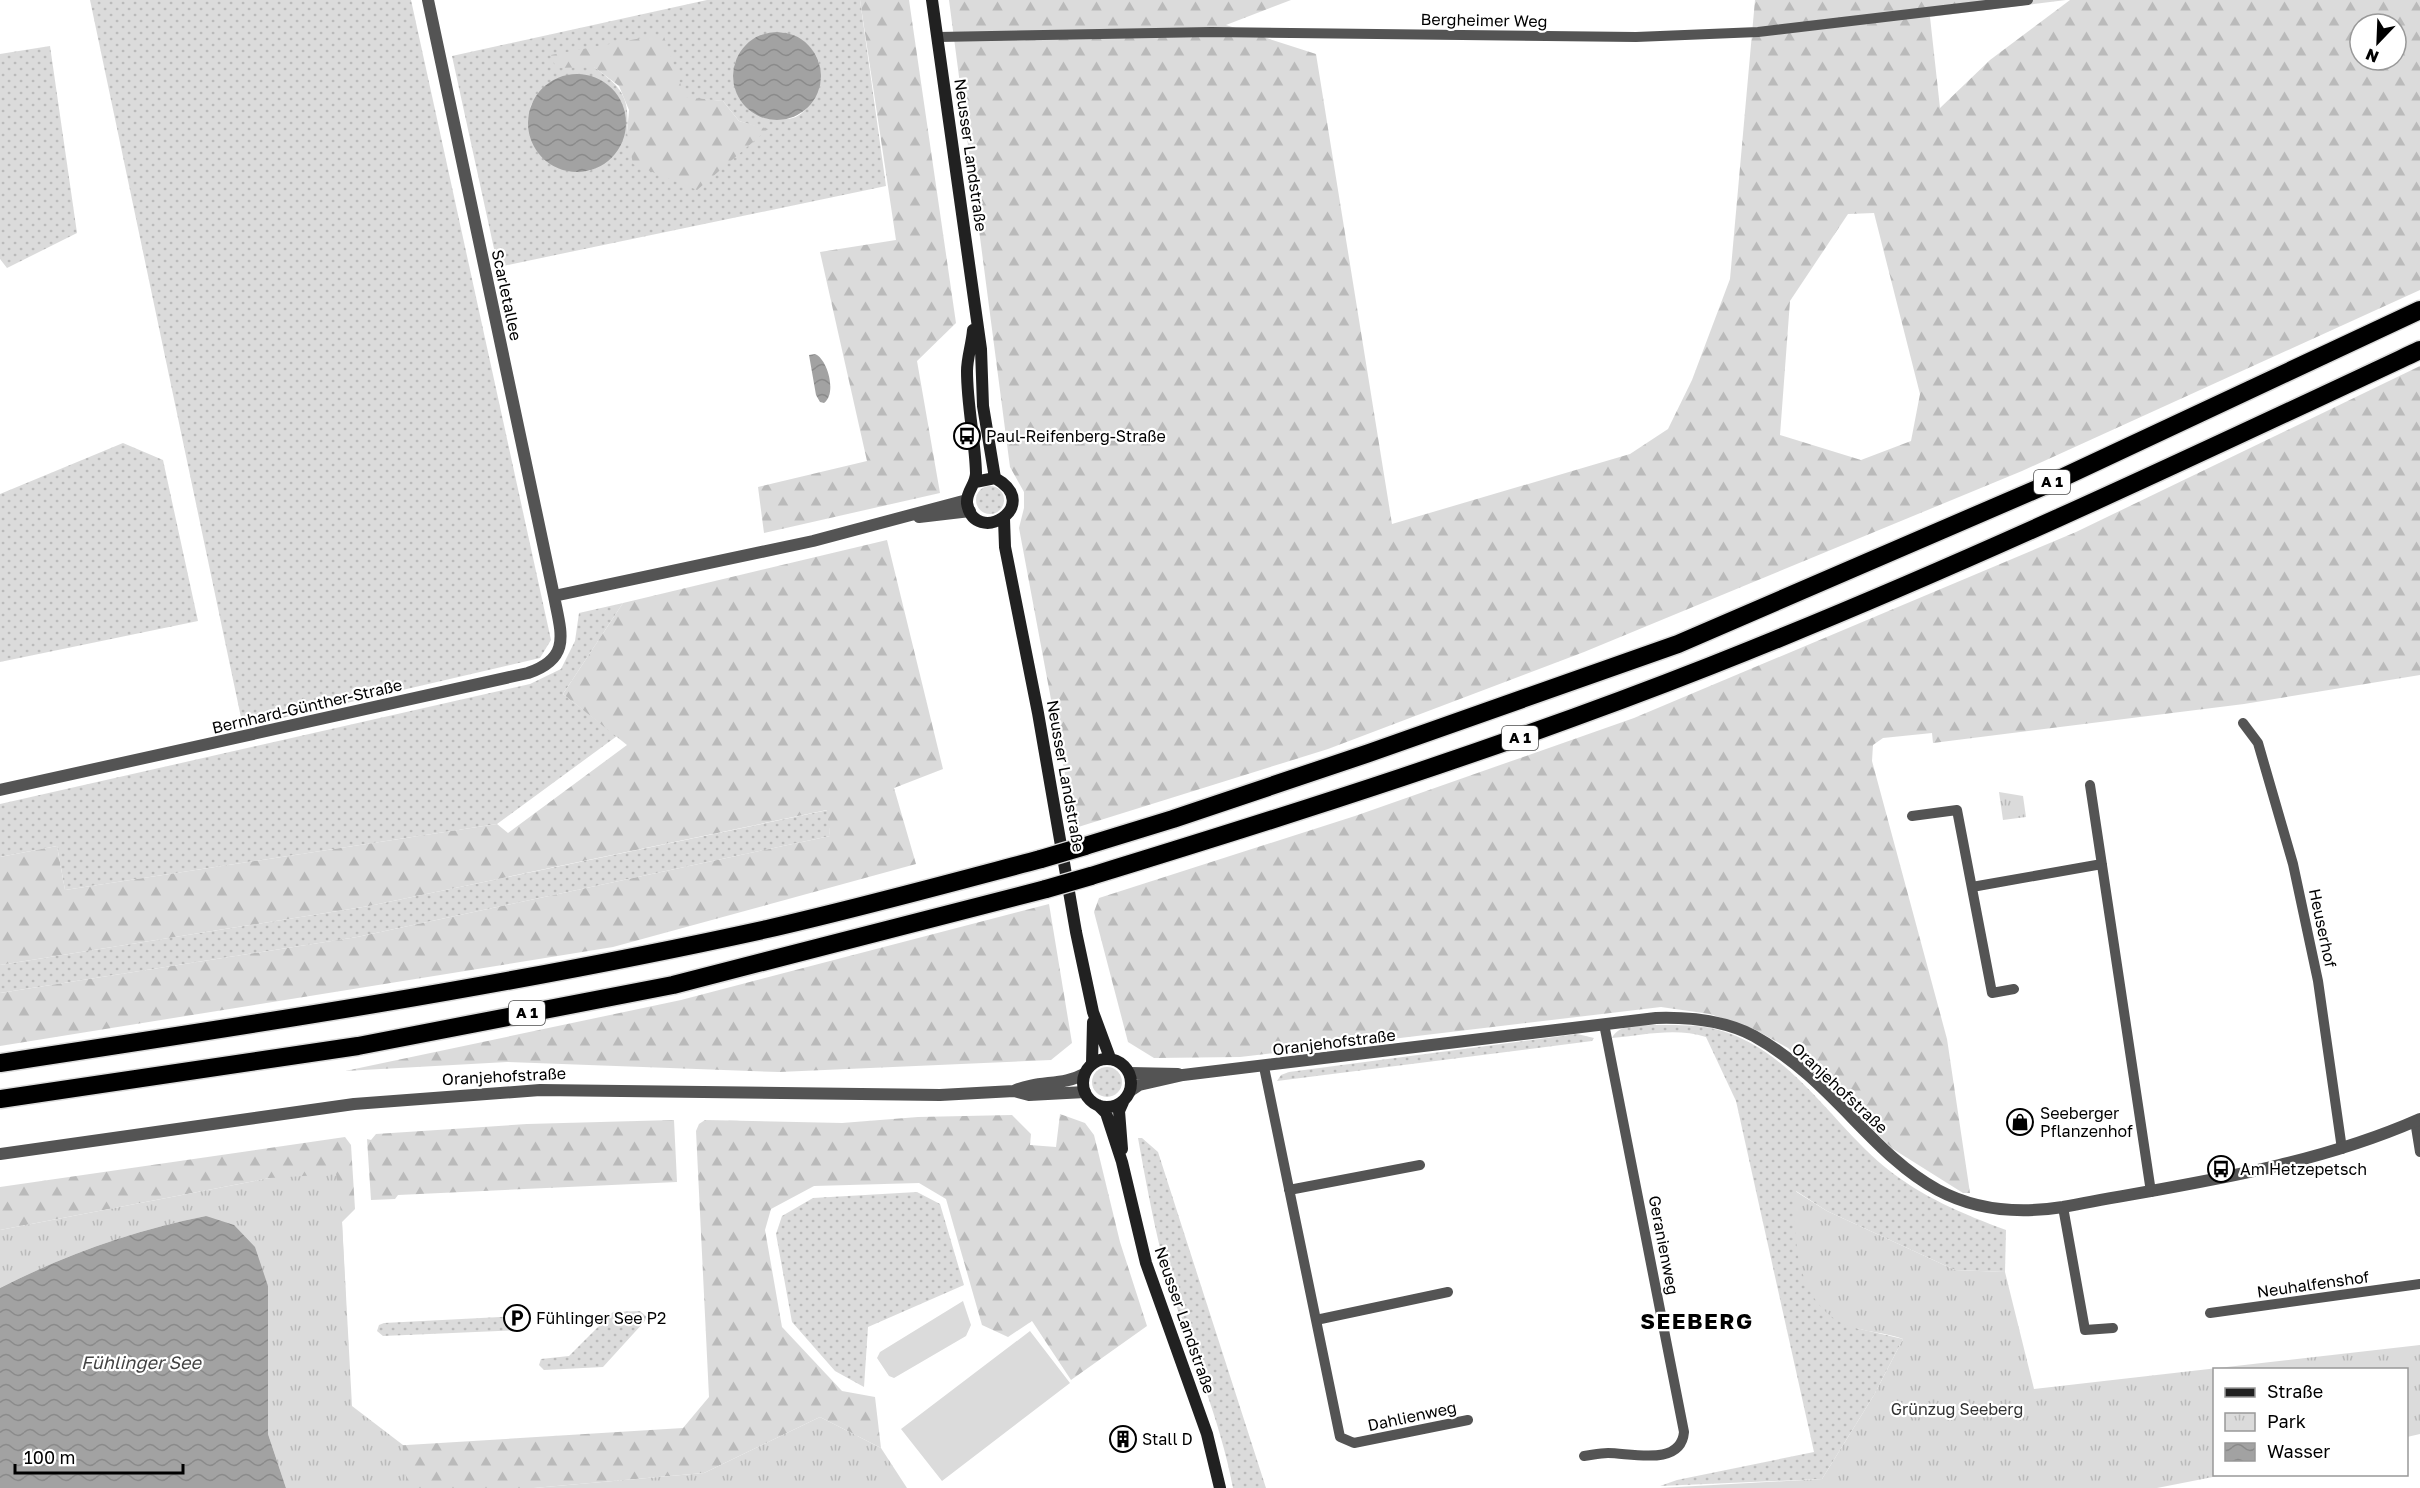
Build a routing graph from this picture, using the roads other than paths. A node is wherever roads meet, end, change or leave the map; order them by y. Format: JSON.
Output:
{"nodes":[{"id":1,"x":428,"y":0,"type":"edge"},
{"id":2,"x":932,"y":0,"type":"edge"},
{"id":3,"x":2028,"y":0,"type":"edge"},
{"id":4,"x":938,"y":37,"type":"junction"},
{"id":5,"x":2420,"y":310,"type":"edge"},
{"id":6,"x":975,"y":314,"type":"junction"},
{"id":7,"x":2420,"y":350,"type":"edge"},
{"id":8,"x":996,"y":478,"type":"junction"},
{"id":9,"x":975,"y":482,"type":"junction"},
{"id":10,"x":968,"y":505,"type":"junction"},
{"id":11,"x":1004,"y":519,"type":"junction"},
{"id":12,"x":988,"y":523,"type":"junction"},
{"id":13,"x":1005,"y":547,"type":"junction"},
{"id":14,"x":554,"y":596,"type":"junction"},
{"id":15,"x":2243,"y":723,"type":"dead end"},
{"id":16,"x":2090,"y":785,"type":"dead end"},
{"id":17,"x":0,"y":790,"type":"edge"},
{"id":18,"x":1912,"y":816,"type":"dead end"},
{"id":19,"x":2102,"y":864,"type":"junction"},
{"id":20,"x":1972,"y":887,"type":"junction"},
{"id":21,"x":2014,"y":989,"type":"dead end"},
{"id":22,"x":1093,"y":1012,"type":"junction"},
{"id":23,"x":1604,"y":1024,"type":"junction"},
{"id":24,"x":1110,"y":1058,"type":"junction"},
{"id":25,"x":0,"y":1063,"type":"edge"},
{"id":26,"x":1264,"y":1067,"type":"junction"},
{"id":27,"x":1088,"y":1069,"type":"junction"},
{"id":28,"x":1130,"y":1073,"type":"junction"},
{"id":29,"x":1183,"y":1075,"type":"junction"},
{"id":30,"x":1014,"y":1091,"type":"junction"},
{"id":31,"x":1085,"y":1092,"type":"junction"},
{"id":32,"x":1126,"y":1096,"type":"junction"},
{"id":33,"x":0,"y":1099,"type":"edge"},
{"id":34,"x":1098,"y":1105,"type":"junction"},
{"id":35,"x":2417,"y":1120,"type":"edge"},
{"id":36,"x":2342,"y":1149,"type":"junction"},
{"id":37,"x":2420,"y":1152,"type":"edge"},
{"id":38,"x":0,"y":1154,"type":"edge"},
{"id":39,"x":1122,"y":1162,"type":"junction"},
{"id":40,"x":1420,"y":1165,"type":"dead end"},
{"id":41,"x":1289,"y":1190,"type":"junction"},
{"id":42,"x":2151,"y":1192,"type":"junction"},
{"id":43,"x":2063,"y":1208,"type":"junction"},
{"id":44,"x":2420,"y":1284,"type":"edge"},
{"id":45,"x":1448,"y":1292,"type":"dead end"},
{"id":46,"x":2210,"y":1313,"type":"dead end"},
{"id":47,"x":1316,"y":1320,"type":"junction"},
{"id":48,"x":2113,"y":1328,"type":"dead end"},
{"id":49,"x":1468,"y":1420,"type":"dead end"},
{"id":50,"x":1584,"y":1456,"type":"dead end"},
{"id":51,"x":1220,"y":1488,"type":"edge"}],
"edges":[{"from":1,"to":14,"type":"street","name":"Scarletallee"},
{"from":2,"to":4,"type":"main road","name":"Neusser Landstraße"},
{"from":3,"to":4,"type":"street","name":"Bergheimer Weg"},
{"from":4,"to":6,"type":"main road","name":"Neusser Landstraße"},
{"from":5,"to":25,"type":"highway","number":"A 1","bridge":true},
{"from":6,"to":8,"type":"main road","name":"Neusser Landstraße"},
{"from":6,"to":9,"type":"main road","name":"Neusser Landstraße"},
{"from":7,"to":33,"type":"highway","number":"A 1","bridge":true},
{"from":8,"to":9,"type":"main road"},
{"from":8,"to":11,"type":"main road","name":"Neusser Landstraße"},
{"from":9,"to":10,"type":"main road","name":"Neusser Landstraße"},
{"from":10,"to":12,"type":"main road","name":"Neusser Landstraße"},
{"from":10,"to":14,"type":"street"},
{"from":11,"to":12,"type":"main road"},
{"from":11,"to":13,"type":"main road","name":"Neusser Landstraße"},
{"from":12,"to":13,"type":"main road","name":"Neusser Landstraße"},
{"from":13,"to":22,"type":"main road","name":"Neusser Landstraße"},
{"from":14,"to":17,"type":"street","name":"Bernhard-Günther-Straße"},
{"from":15,"to":36,"type":"street","name":"Heuserhof"},
{"from":16,"to":19,"type":"street"},
{"from":18,"to":20,"type":"street"},
{"from":19,"to":20,"type":"street"},
{"from":19,"to":42,"type":"street"},
{"from":20,"to":21,"type":"street"},
{"from":22,"to":24,"type":"main road","name":"Neusser Landstraße"},
{"from":22,"to":27,"type":"main road","name":"Neusser Landstraße"},
{"from":23,"to":26,"type":"street","name":"Oranjehofstraße"},
{"from":23,"to":43,"type":"street","name":"Oranjehofstraße"},
{"from":23,"to":50,"type":"street","name":"Geranienweg"},
{"from":24,"to":27,"type":"main road"},
{"from":24,"to":28,"type":"main road"},
{"from":26,"to":29,"type":"street","name":"Oranjehofstraße"},
{"from":26,"to":41,"type":"street","name":"Dahlienweg"},
{"from":27,"to":30,"type":"street","name":"Oranjehofstraße"},
{"from":27,"to":31,"type":"main road"},
{"from":28,"to":29,"type":"street","name":"Oranjehofstraße"},
{"from":28,"to":32,"type":"main road"},
{"from":29,"to":32,"type":"street","name":"Oranjehofstraße"},
{"from":30,"to":31,"type":"street","name":"Oranjehofstraße"},
{"from":30,"to":38,"type":"street","name":"Oranjehofstraße"},
{"from":31,"to":34,"type":"main road"},
{"from":32,"to":34,"type":"main road"},
{"from":32,"to":39,"type":"main road","name":"Neusser Landstraße"},
{"from":34,"to":39,"type":"main road","name":"Neusser Landstraße"},
{"from":35,"to":36,"type":"street","name":"Oranjehofstraße"},
{"from":35,"to":37,"type":"street"},
{"from":36,"to":42,"type":"street","name":"Oranjehofstraße"},
{"from":39,"to":51,"type":"main road","name":"Neusser Landstraße"},
{"from":40,"to":41,"type":"street"},
{"from":41,"to":47,"type":"street","name":"Dahlienweg"},
{"from":42,"to":43,"type":"street","name":"Oranjehofstraße"},
{"from":43,"to":48,"type":"street"},
{"from":44,"to":46,"type":"street","name":"Neuhalfenshof"},
{"from":45,"to":47,"type":"street"},
{"from":47,"to":49,"type":"street","name":"Dahlienweg"}]}
